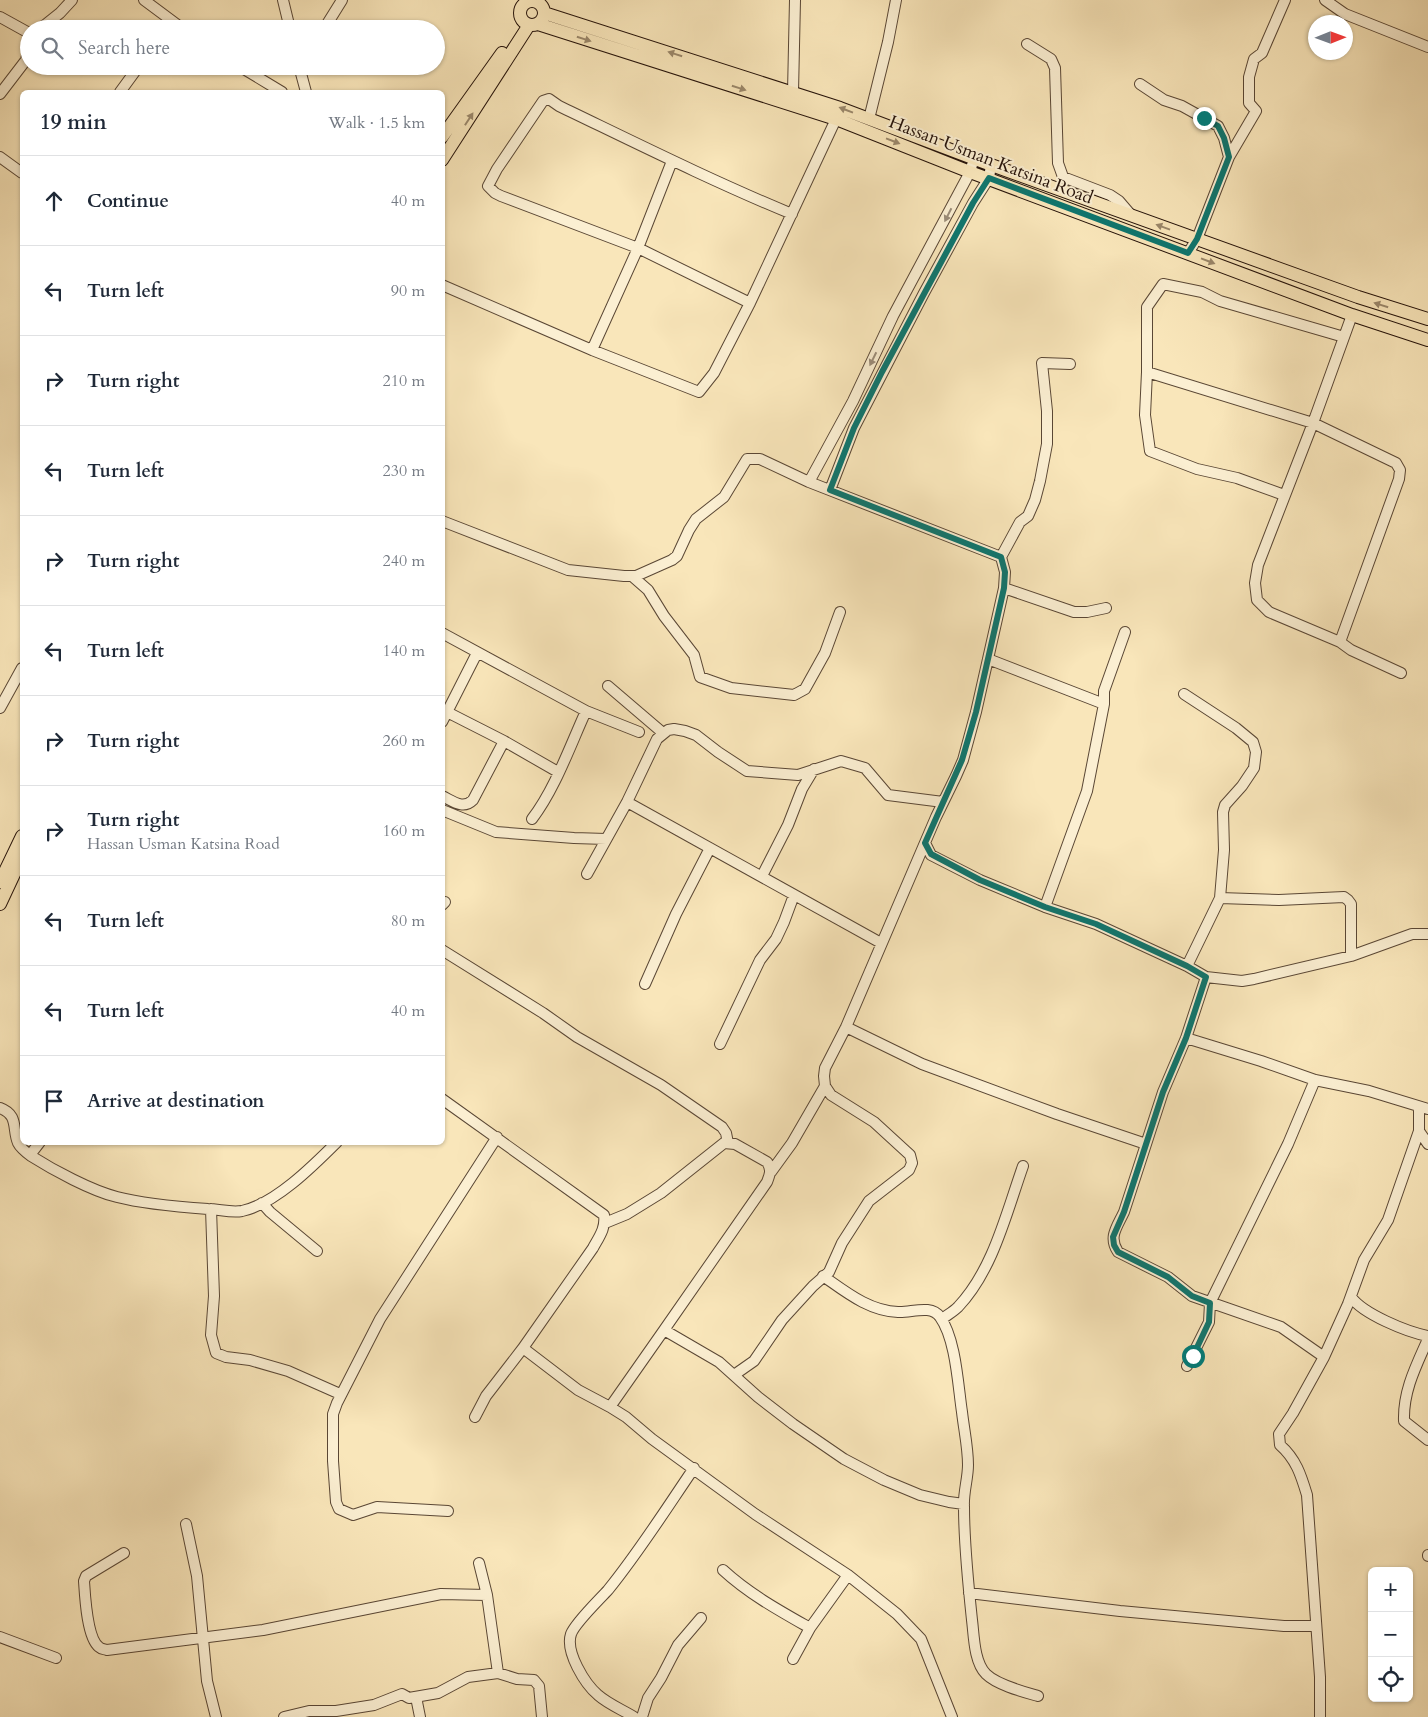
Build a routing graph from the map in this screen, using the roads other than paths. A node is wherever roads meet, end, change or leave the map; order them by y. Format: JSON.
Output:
{"nodes":[{"id":1,"x":72,"y":0,"type":"edge"},
{"id":2,"x":144,"y":0,"type":"edge"},
{"id":3,"x":283,"y":0,"type":"edge"},
{"id":4,"x":342,"y":0,"type":"edge"},
{"id":5,"x":795,"y":0,"type":"edge"},
{"id":6,"x":896,"y":0,"type":"edge"},
{"id":7,"x":1285,"y":0,"type":"edge"},
{"id":8,"x":1325,"y":0,"type":"edge"},
{"id":9,"x":537,"y":12,"type":"edge"},
{"id":10,"x":0,"y":18,"type":"edge"},
{"id":11,"x":51,"y":20,"type":"edge"},
{"id":12,"x":162,"y":20,"type":"edge"},
{"id":13,"x":288,"y":20,"type":"edge"},
{"id":14,"x":330,"y":20,"type":"edge"},
{"id":15,"x":20,"y":28,"type":"edge"},
{"id":16,"x":1027,"y":44,"type":"dead end"},
{"id":17,"x":1428,"y":47,"type":"edge"},
{"id":18,"x":20,"y":68,"type":"edge"},
{"id":19,"x":132,"y":75,"type":"edge"},
{"id":20,"x":254,"y":75,"type":"edge"},
{"id":21,"x":301,"y":75,"type":"edge"},
{"id":22,"x":1140,"y":84,"type":"dead end"},
{"id":23,"x":121,"y":90,"type":"edge"},
{"id":24,"x":279,"y":90,"type":"edge"},
{"id":25,"x":305,"y":90,"type":"edge"},
{"id":26,"x":793,"y":92,"type":"junction"},
{"id":27,"x":0,"y":94,"type":"edge"},
{"id":28,"x":836,"y":119,"type":"junction"},
{"id":29,"x":869,"y":119,"type":"junction"},
{"id":30,"x":445,"y":133,"type":"edge"},
{"id":31,"x":445,"y":155,"type":"edge"},
{"id":32,"x":0,"y":157,"type":"edge"},
{"id":33,"x":1229,"y":157,"type":"junction"},
{"id":34,"x":974,"y":158,"type":"junction"},
{"id":35,"x":672,"y":161,"type":"junction"},
{"id":36,"x":991,"y":165,"type":"junction"},
{"id":37,"x":20,"y":172,"type":"edge"},
{"id":38,"x":970,"y":172,"type":"junction"},
{"id":39,"x":989,"y":178,"type":"junction"},
{"id":40,"x":792,"y":214,"type":"junction"},
{"id":41,"x":1132,"y":216,"type":"junction"},
{"id":42,"x":1197,"y":239,"type":"junction"},
{"id":43,"x":638,"y":248,"type":"junction"},
{"id":44,"x":1188,"y":253,"type":"junction"},
{"id":45,"x":445,"y":286,"type":"edge"},
{"id":46,"x":750,"y":303,"type":"junction"},
{"id":47,"x":1352,"y":315,"type":"junction"},
{"id":48,"x":1428,"y":319,"type":"edge"},
{"id":49,"x":1344,"y":337,"type":"junction"},
{"id":50,"x":1428,"y":340,"type":"edge"},
{"id":51,"x":592,"y":350,"type":"junction"},
{"id":52,"x":1070,"y":364,"type":"dead end"},
{"id":53,"x":1148,"y":372,"type":"junction"},
{"id":54,"x":1313,"y":423,"type":"junction"},
{"id":55,"x":809,"y":482,"type":"junction"},
{"id":56,"x":830,"y":490,"type":"junction"},
{"id":57,"x":1284,"y":495,"type":"junction"},
{"id":58,"x":445,"y":522,"type":"edge"},
{"id":59,"x":1001,"y":557,"type":"junction"},
{"id":60,"x":632,"y":576,"type":"junction"},
{"id":61,"x":1004,"y":588,"type":"junction"},
{"id":62,"x":1106,"y":608,"type":"dead end"},
{"id":63,"x":840,"y":612,"type":"dead end"},
{"id":64,"x":1125,"y":632,"type":"dead end"},
{"id":65,"x":445,"y":635,"type":"edge"},
{"id":66,"x":1340,"y":642,"type":"junction"},
{"id":67,"x":477,"y":653,"type":"junction"},
{"id":68,"x":988,"y":658,"type":"junction"},
{"id":69,"x":20,"y":672,"type":"edge"},
{"id":70,"x":1401,"y":673,"type":"dead end"},
{"id":71,"x":608,"y":686,"type":"dead end"},
{"id":72,"x":1184,"y":694,"type":"dead end"},
{"id":73,"x":1104,"y":704,"type":"junction"},
{"id":74,"x":0,"y":708,"type":"edge"},
{"id":75,"x":586,"y":711,"type":"junction"},
{"id":76,"x":447,"y":712,"type":"junction"},
{"id":77,"x":445,"y":716,"type":"edge"},
{"id":78,"x":639,"y":732,"type":"dead end"},
{"id":79,"x":662,"y":733,"type":"junction"},
{"id":80,"x":504,"y":741,"type":"junction"},
{"id":81,"x":814,"y":769,"type":"junction"},
{"id":82,"x":558,"y":772,"type":"junction"},
{"id":83,"x":445,"y":797,"type":"edge"},
{"id":84,"x":627,"y":802,"type":"junction"},
{"id":85,"x":944,"y":802,"type":"junction"},
{"id":86,"x":445,"y":811,"type":"edge"},
{"id":87,"x":532,"y":819,"type":"dead end"},
{"id":88,"x":606,"y":839,"type":"junction"},
{"id":89,"x":20,"y":840,"type":"edge"},
{"id":90,"x":925,"y":843,"type":"junction"},
{"id":91,"x":710,"y":848,"type":"junction"},
{"id":92,"x":19,"y":871,"type":"edge"},
{"id":93,"x":587,"y":874,"type":"dead end"},
{"id":94,"x":762,"y":876,"type":"junction"},
{"id":95,"x":0,"y":882,"type":"edge"},
{"id":96,"x":794,"y":896,"type":"junction"},
{"id":97,"x":1220,"y":898,"type":"junction"},
{"id":98,"x":0,"y":904,"type":"edge"},
{"id":99,"x":1045,"y":907,"type":"junction"},
{"id":100,"x":1428,"y":934,"type":"edge"},
{"id":101,"x":881,"y":943,"type":"junction"},
{"id":102,"x":445,"y":952,"type":"edge"},
{"id":103,"x":1352,"y":956,"type":"junction"},
{"id":104,"x":1187,"y":966,"type":"junction"},
{"id":105,"x":1206,"y":977,"type":"junction"},
{"id":106,"x":645,"y":984,"type":"dead end"},
{"id":107,"x":846,"y":1027,"type":"junction"},
{"id":108,"x":1186,"y":1038,"type":"junction"},
{"id":109,"x":720,"y":1044,"type":"dead end"},
{"id":110,"x":1315,"y":1080,"type":"junction"},
{"id":111,"x":825,"y":1086,"type":"junction"},
{"id":112,"x":445,"y":1101,"type":"edge"},
{"id":113,"x":0,"y":1108,"type":"edge"},
{"id":114,"x":1424,"y":1108,"type":"edge"},
{"id":115,"x":1418,"y":1131,"type":"junction"},
{"id":116,"x":497,"y":1137,"type":"junction"},
{"id":117,"x":728,"y":1143,"type":"junction"},
{"id":118,"x":1146,"y":1144,"type":"junction"},
{"id":119,"x":1428,"y":1144,"type":"edge"},
{"id":120,"x":38,"y":1145,"type":"edge"},
{"id":121,"x":334,"y":1145,"type":"edge"},
{"id":122,"x":30,"y":1155,"type":"junction"},
{"id":123,"x":1023,"y":1166,"type":"dead end"},
{"id":124,"x":771,"y":1172,"type":"junction"},
{"id":125,"x":262,"y":1203,"type":"junction"},
{"id":126,"x":211,"y":1209,"type":"junction"},
{"id":127,"x":605,"y":1223,"type":"junction"},
{"id":128,"x":317,"y":1251,"type":"dead end"},
{"id":129,"x":824,"y":1276,"type":"junction"},
{"id":130,"x":1350,"y":1297,"type":"junction"},
{"id":131,"x":1210,"y":1303,"type":"junction"},
{"id":132,"x":942,"y":1318,"type":"junction"},
{"id":133,"x":664,"y":1330,"type":"junction"},
{"id":134,"x":1428,"y":1338,"type":"edge"},
{"id":135,"x":523,"y":1348,"type":"junction"},
{"id":136,"x":1324,"y":1357,"type":"junction"},
{"id":137,"x":1187,"y":1366,"type":"dead end"},
{"id":138,"x":734,"y":1376,"type":"junction"},
{"id":139,"x":340,"y":1394,"type":"junction"},
{"id":140,"x":610,"y":1407,"type":"junction"},
{"id":141,"x":475,"y":1417,"type":"dead end"},
{"id":142,"x":1428,"y":1440,"type":"edge"},
{"id":143,"x":694,"y":1468,"type":"junction"},
{"id":144,"x":964,"y":1504,"type":"junction"},
{"id":145,"x":448,"y":1512,"type":"dead end"},
{"id":146,"x":186,"y":1524,"type":"dead end"},
{"id":147,"x":124,"y":1553,"type":"dead end"},
{"id":148,"x":479,"y":1563,"type":"dead end"},
{"id":149,"x":723,"y":1570,"type":"dead end"},
{"id":150,"x":848,"y":1575,"type":"junction"},
{"id":151,"x":970,"y":1593,"type":"junction"},
{"id":152,"x":487,"y":1595,"type":"junction"},
{"id":153,"x":701,"y":1618,"type":"dead end"},
{"id":154,"x":1316,"y":1626,"type":"junction"},
{"id":155,"x":810,"y":1628,"type":"junction"},
{"id":156,"x":0,"y":1637,"type":"edge"},
{"id":157,"x":202,"y":1638,"type":"junction"},
{"id":158,"x":56,"y":1658,"type":"dead end"},
{"id":159,"x":793,"y":1659,"type":"dead end"},
{"id":160,"x":498,"y":1673,"type":"junction"},
{"id":161,"x":1038,"y":1696,"type":"dead end"},
{"id":162,"x":416,"y":1697,"type":"junction"},
{"id":163,"x":216,"y":1717,"type":"edge"},
{"id":164,"x":284,"y":1717,"type":"edge"},
{"id":165,"x":420,"y":1717,"type":"edge"},
{"id":166,"x":542,"y":1717,"type":"edge"},
{"id":167,"x":634,"y":1717,"type":"edge"},
{"id":168,"x":642,"y":1717,"type":"edge"},
{"id":169,"x":952,"y":1717,"type":"edge"},
{"id":170,"x":1320,"y":1717,"type":"edge"}],
"edges":[{"from":1,"to":11,"type":"street"},
{"from":2,"to":12,"type":"street"},
{"from":3,"to":13,"type":"street"},
{"from":4,"to":14,"type":"street"},
{"from":5,"to":26,"type":"street"},
{"from":6,"to":29,"type":"street"},
{"from":7,"to":33,"type":"street"},
{"from":8,"to":17,"type":"street"},
{"from":26,"to":9,"type":"main road","name":"Hassan Usman Katsina Road","one_way":true},
{"from":9,"to":28,"type":"main road","name":"Hassan Usman Katsina Road","one_way":true},
{"from":9,"to":30,"type":"main road"},
{"from":31,"to":9,"type":"main road","one_way":true},
{"from":10,"to":15,"type":"street"},
{"from":16,"to":41,"type":"street"},
{"from":18,"to":27,"type":"street"},
{"from":19,"to":23,"type":"street"},
{"from":20,"to":24,"type":"street"},
{"from":21,"to":25,"type":"street"},
{"from":22,"to":33,"type":"street"},
{"from":29,"to":26,"type":"main road","name":"Hassan Usman Katsina Road","one_way":true},
{"from":28,"to":38,"type":"main road","name":"Hassan Usman Katsina Road","one_way":true},
{"from":28,"to":40,"type":"street"},
{"from":29,"to":34,"type":"main road","name":"Hassan Usman Katsina Road"},
{"from":32,"to":37,"type":"street"},
{"from":33,"to":42,"type":"street"},
{"from":34,"to":36,"type":"main road","name":"Hassan Usman Katsina Road"},
{"from":34,"to":38,"type":"street"},
{"from":35,"to":40,"type":"street"},
{"from":35,"to":43,"type":"street"},
{"from":35,"to":43,"type":"street"},
{"from":36,"to":39,"type":"street"},
{"from":36,"to":41,"type":"main road","name":"Hassan Usman Katsina Road"},
{"from":38,"to":39,"type":"main road","name":"Hassan Usman Katsina Road"},
{"from":38,"to":55,"type":"street","one_way":true},
{"from":39,"to":44,"type":"main road","name":"Hassan Usman Katsina Road"},
{"from":39,"to":56,"type":"street"},
{"from":40,"to":46,"type":"street"},
{"from":42,"to":41,"type":"main road","name":"Hassan Usman Katsina Road","one_way":true},
{"from":42,"to":44,"type":"street"},
{"from":48,"to":42,"type":"main road","name":"Hassan Usman Katsina Road","one_way":true},
{"from":43,"to":46,"type":"street"},
{"from":43,"to":51,"type":"street"},
{"from":44,"to":47,"type":"main road","name":"Hassan Usman Katsina Road","one_way":true},
{"from":45,"to":51,"type":"street"},
{"from":46,"to":51,"type":"street"},
{"from":47,"to":49,"type":"street"},
{"from":47,"to":50,"type":"main road","name":"Hassan Usman Katsina Road"},
{"from":49,"to":53,"type":"street"},
{"from":49,"to":54,"type":"street"},
{"from":52,"to":59,"type":"street"},
{"from":53,"to":54,"type":"street"},
{"from":53,"to":57,"type":"street"},
{"from":54,"to":57,"type":"street"},
{"from":54,"to":66,"type":"street"},
{"from":55,"to":56,"type":"street"},
{"from":55,"to":60,"type":"street"},
{"from":56,"to":59,"type":"street"},
{"from":57,"to":66,"type":"street"},
{"from":58,"to":60,"type":"street"},
{"from":59,"to":61,"type":"street"},
{"from":60,"to":63,"type":"street"},
{"from":61,"to":62,"type":"street"},
{"from":61,"to":68,"type":"street"},
{"from":64,"to":73,"type":"street"},
{"from":65,"to":67,"type":"street"},
{"from":66,"to":70,"type":"street"},
{"from":67,"to":75,"type":"street"},
{"from":67,"to":76,"type":"street"},
{"from":68,"to":73,"type":"street"},
{"from":68,"to":85,"type":"street"},
{"from":69,"to":74,"type":"street"},
{"from":71,"to":79,"type":"street"},
{"from":72,"to":97,"type":"street"},
{"from":73,"to":99,"type":"street"},
{"from":75,"to":78,"type":"street"},
{"from":75,"to":82,"type":"street"},
{"from":76,"to":77,"type":"street"},
{"from":76,"to":80,"type":"street"},
{"from":79,"to":81,"type":"street"},
{"from":79,"to":84,"type":"street"},
{"from":80,"to":82,"type":"street"},
{"from":80,"to":83,"type":"street"},
{"from":81,"to":85,"type":"street"},
{"from":81,"to":94,"type":"street"},
{"from":82,"to":87,"type":"street"},
{"from":84,"to":88,"type":"street"},
{"from":84,"to":91,"type":"street"},
{"from":85,"to":90,"type":"street"},
{"from":86,"to":88,"type":"street"},
{"from":88,"to":93,"type":"street"},
{"from":89,"to":95,"type":"main road"},
{"from":90,"to":99,"type":"street"},
{"from":90,"to":101,"type":"street"},
{"from":91,"to":94,"type":"street"},
{"from":91,"to":106,"type":"street"},
{"from":92,"to":98,"type":"main road"},
{"from":94,"to":96,"type":"street"},
{"from":96,"to":101,"type":"street"},
{"from":96,"to":109,"type":"street"},
{"from":97,"to":103,"type":"street"},
{"from":97,"to":104,"type":"street"},
{"from":99,"to":104,"type":"street"},
{"from":100,"to":103,"type":"street"},
{"from":101,"to":107,"type":"street"},
{"from":102,"to":117,"type":"street"},
{"from":103,"to":105,"type":"street"},
{"from":104,"to":105,"type":"street"},
{"from":105,"to":108,"type":"street"},
{"from":107,"to":111,"type":"street"},
{"from":107,"to":118,"type":"street"},
{"from":108,"to":110,"type":"street"},
{"from":108,"to":118,"type":"street"},
{"from":110,"to":114,"type":"street"},
{"from":110,"to":131,"type":"street"},
{"from":111,"to":124,"type":"street"},
{"from":111,"to":129,"type":"street"},
{"from":112,"to":116,"type":"street"},
{"from":113,"to":122,"type":"street"},
{"from":114,"to":115,"type":"street"},
{"from":115,"to":119,"type":"street"},
{"from":115,"to":130,"type":"street"},
{"from":116,"to":127,"type":"street"},
{"from":116,"to":139,"type":"street"},
{"from":117,"to":124,"type":"street"},
{"from":117,"to":127,"type":"street"},
{"from":118,"to":131,"type":"street"},
{"from":120,"to":122,"type":"street"},
{"from":121,"to":125,"type":"street"},
{"from":122,"to":126,"type":"street"},
{"from":123,"to":132,"type":"street"},
{"from":124,"to":133,"type":"street"},
{"from":125,"to":126,"type":"street"},
{"from":125,"to":128,"type":"street"},
{"from":126,"to":139,"type":"street"},
{"from":127,"to":135,"type":"street"},
{"from":129,"to":132,"type":"street"},
{"from":129,"to":138,"type":"street"},
{"from":130,"to":134,"type":"street"},
{"from":130,"to":136,"type":"street"},
{"from":131,"to":136,"type":"street"},
{"from":131,"to":137,"type":"street"},
{"from":132,"to":144,"type":"street"},
{"from":133,"to":138,"type":"street"},
{"from":133,"to":140,"type":"street"},
{"from":134,"to":142,"type":"street"},
{"from":135,"to":140,"type":"street"},
{"from":135,"to":141,"type":"street"},
{"from":136,"to":154,"type":"street"},
{"from":138,"to":144,"type":"street"},
{"from":139,"to":145,"type":"street"},
{"from":140,"to":143,"type":"street"},
{"from":143,"to":150,"type":"street"},
{"from":143,"to":167,"type":"street"},
{"from":144,"to":151,"type":"street"},
{"from":146,"to":157,"type":"street"},
{"from":147,"to":157,"type":"street"},
{"from":148,"to":152,"type":"street"},
{"from":149,"to":155,"type":"street"},
{"from":150,"to":155,"type":"street"},
{"from":150,"to":169,"type":"street"},
{"from":151,"to":154,"type":"street"},
{"from":151,"to":161,"type":"street"},
{"from":152,"to":157,"type":"street"},
{"from":152,"to":160,"type":"street"},
{"from":153,"to":168,"type":"street"},
{"from":154,"to":170,"type":"street"},
{"from":155,"to":159,"type":"street"},
{"from":156,"to":158,"type":"street"},
{"from":157,"to":163,"type":"street"},
{"from":160,"to":162,"type":"street"},
{"from":160,"to":166,"type":"street"},
{"from":162,"to":164,"type":"street"},
{"from":162,"to":165,"type":"street"}]}
